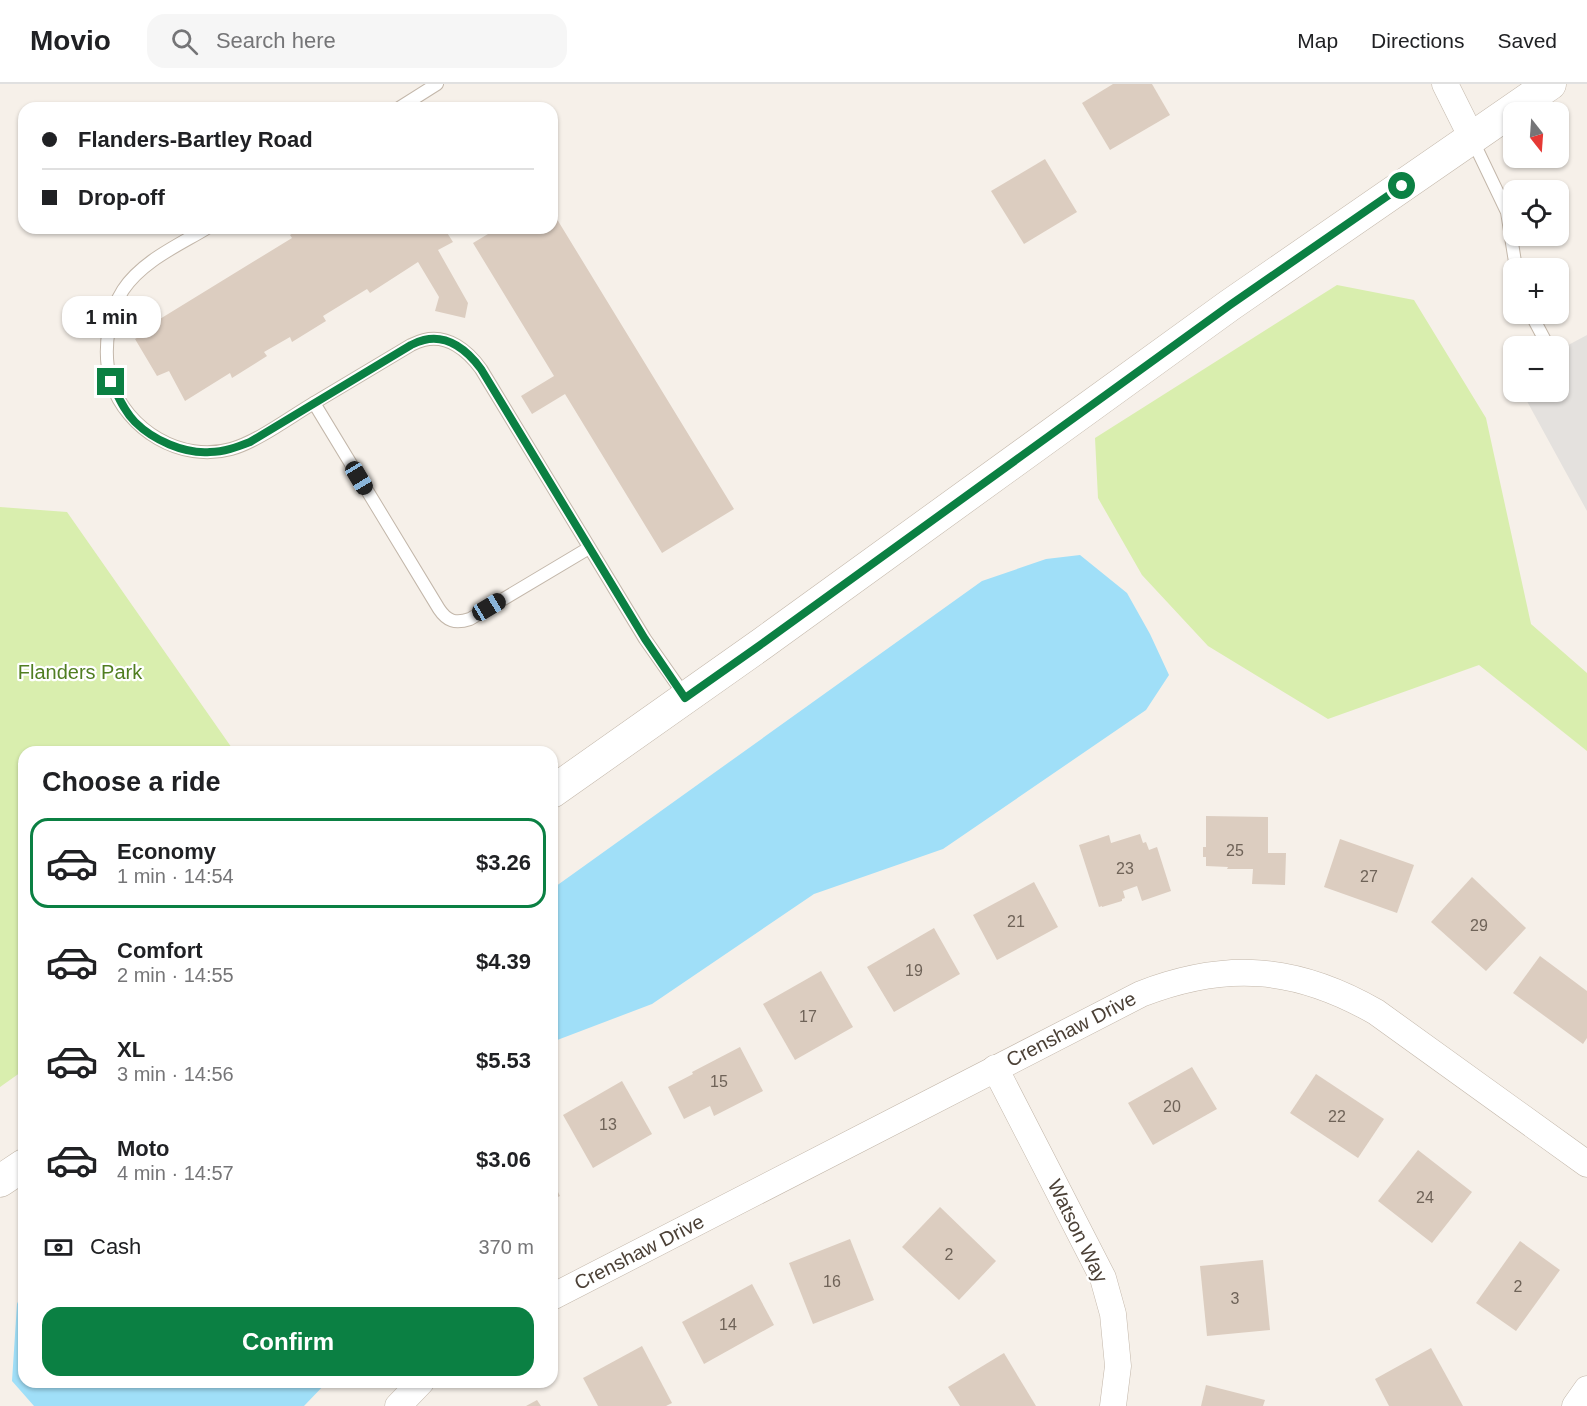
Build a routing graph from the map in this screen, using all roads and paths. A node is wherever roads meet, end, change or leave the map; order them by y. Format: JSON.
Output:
{"nodes":[{"id":1,"x":437,"y":84,"type":"edge"},
{"id":2,"x":1444,"y":84,"type":"edge"},
{"id":3,"x":1550,"y":84,"type":"edge"},
{"id":4,"x":408,"y":102,"type":"edge"},
{"id":5,"x":1472,"y":138,"type":"junction"},
{"id":6,"x":197,"y":234,"type":"edge"},
{"id":7,"x":1514,"y":258,"type":"edge"},
{"id":8,"x":314,"y":403,"type":"junction"},
{"id":9,"x":589,"y":548,"type":"junction"},
{"id":10,"x":685,"y":698,"type":"junction"},
{"id":11,"x":558,"y":788,"type":"edge"},
{"id":12,"x":995,"y":1068,"type":"junction"},
{"id":13,"x":1587,"y":1164,"type":"edge"},
{"id":14,"x":18,"y":1169,"type":"edge"},
{"id":15,"x":0,"y":1181,"type":"edge"},
{"id":16,"x":558,"y":1294,"type":"edge"},
{"id":17,"x":415,"y":1388,"type":"edge"},
{"id":18,"x":1587,"y":1389,"type":"edge"},
{"id":19,"x":398,"y":1406,"type":"edge"},
{"id":20,"x":1113,"y":1406,"type":"edge"},
{"id":21,"x":1575,"y":1406,"type":"edge"}],
"edges":[{"from":1,"to":4,"type":"lane"},
{"from":2,"to":5,"type":"street"},
{"from":3,"to":5,"type":"street"},
{"from":5,"to":7,"type":"lane"},
{"from":5,"to":10,"type":"street"},
{"from":6,"to":8,"type":"lane"},
{"from":8,"to":9,"type":"lane"},
{"from":8,"to":9,"type":"lane"},
{"from":9,"to":10,"type":"lane"},
{"from":10,"to":11,"type":"street"},
{"from":12,"to":13,"type":"street","name":"Crenshaw Drive"},
{"from":12,"to":16,"type":"street","name":"Crenshaw Drive"},
{"from":12,"to":20,"type":"street","name":"Watson Way"},
{"from":14,"to":15,"type":"street"},
{"from":17,"to":19,"type":"street"},
{"from":18,"to":21,"type":"street"}]}
